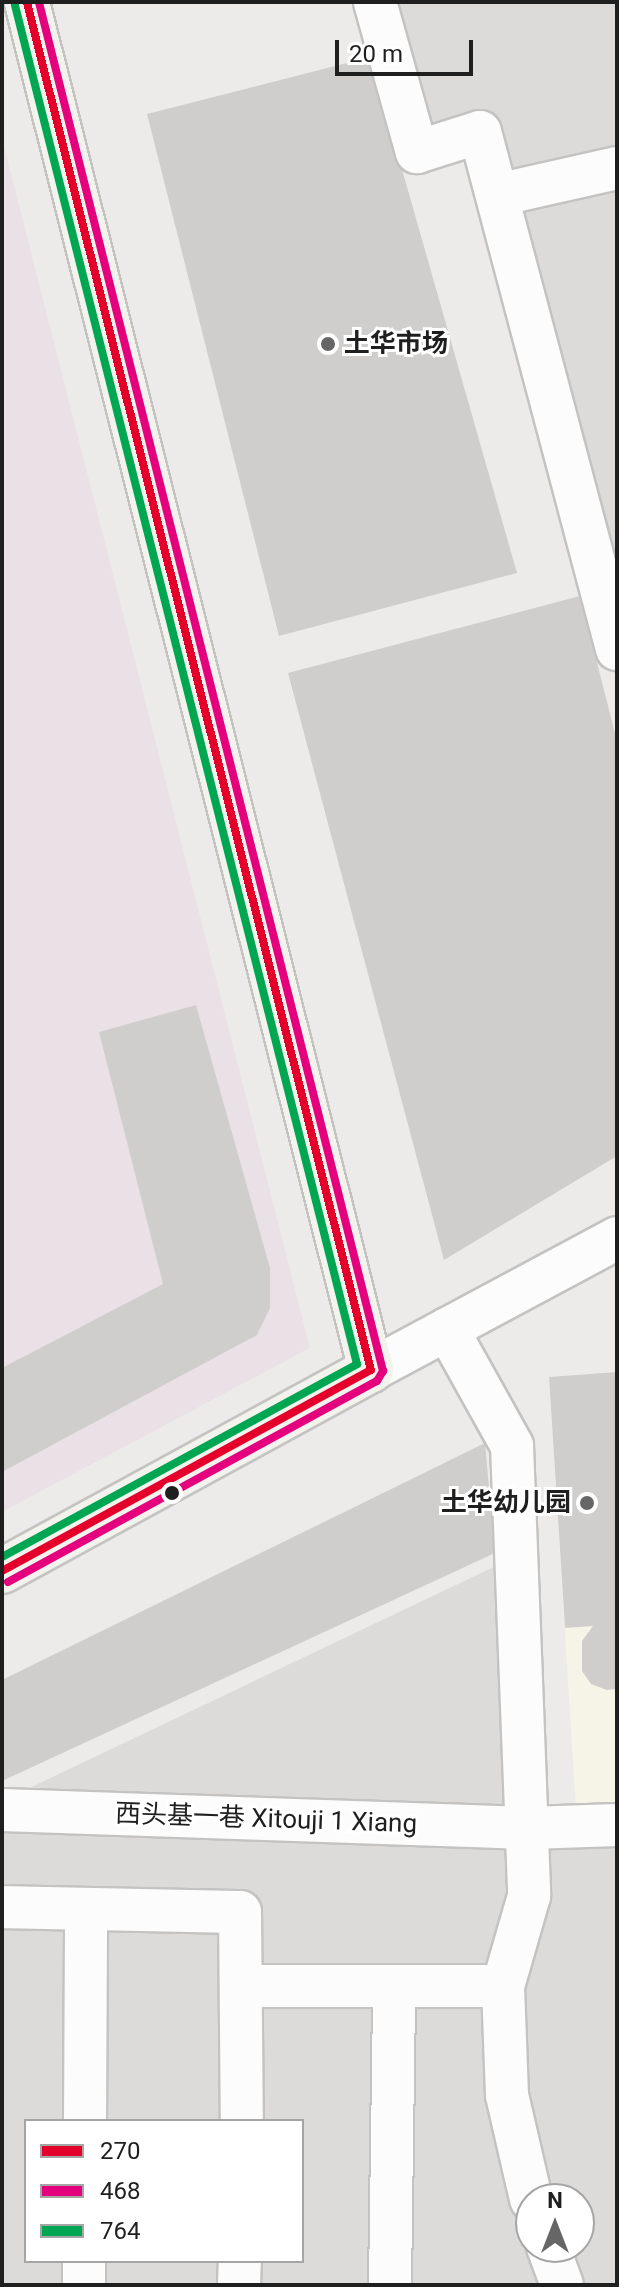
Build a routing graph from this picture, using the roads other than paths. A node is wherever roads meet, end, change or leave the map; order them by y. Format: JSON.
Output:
{"nodes":[{"id":1,"x":27,"y":2,"type":"edge"},
{"id":2,"x":375,"y":2,"type":"edge"},
{"id":3,"x":617,"y":168,"type":"edge"},
{"id":4,"x":497,"y":195,"type":"junction"},
{"id":5,"x":617,"y":649,"type":"edge"},
{"id":6,"x":617,"y":1238,"type":"edge"},
{"id":7,"x":447,"y":1329,"type":"junction"},
{"id":8,"x":371,"y":1370,"type":"junction"},
{"id":9,"x":2,"y":1571,"type":"edge"},
{"id":10,"x":2,"y":1810,"type":"edge"},
{"id":11,"x":617,"y":1825,"type":"edge"},
{"id":12,"x":529,"y":1828,"type":"junction"},
{"id":13,"x":2,"y":1907,"type":"edge"},
{"id":14,"x":86,"y":1910,"type":"junction"},
{"id":15,"x":243,"y":1986,"type":"junction"},
{"id":16,"x":394,"y":1986,"type":"junction"},
{"id":17,"x":503,"y":1986,"type":"junction"},
{"id":18,"x":85,"y":2119,"type":"edge"},
{"id":19,"x":242,"y":2119,"type":"edge"},
{"id":20,"x":527,"y":2183,"type":"edge"},
{"id":21,"x":84,"y":2263,"type":"edge"},
{"id":22,"x":240,"y":2263,"type":"edge"},
{"id":23,"x":554,"y":2263,"type":"edge"},
{"id":24,"x":84,"y":2285,"type":"edge"},
{"id":25,"x":239,"y":2285,"type":"edge"},
{"id":26,"x":390,"y":2285,"type":"edge"},
{"id":27,"x":562,"y":2285,"type":"edge"}],
"edges":[{"from":1,"to":8,"type":"street"},
{"from":2,"to":4,"type":"street"},
{"from":3,"to":4,"type":"street"},
{"from":4,"to":5,"type":"street"},
{"from":6,"to":7,"type":"street"},
{"from":7,"to":8,"type":"street"},
{"from":7,"to":12,"type":"street"},
{"from":8,"to":9,"type":"street"},
{"from":10,"to":12,"type":"street","name":"西头基一巷 Xitouji 1 Xiang"},
{"from":11,"to":12,"type":"street","name":"西头基一巷 Xitouji 1 Xiang"},
{"from":12,"to":17,"type":"street"},
{"from":13,"to":14,"type":"street"},
{"from":14,"to":15,"type":"street"},
{"from":14,"to":18,"type":"street"},
{"from":15,"to":16,"type":"street"},
{"from":15,"to":19,"type":"street"},
{"from":16,"to":17,"type":"street"},
{"from":16,"to":26,"type":"street"},
{"from":17,"to":20,"type":"street"},
{"from":21,"to":24,"type":"street"},
{"from":22,"to":25,"type":"street"},
{"from":23,"to":27,"type":"street"}]}
